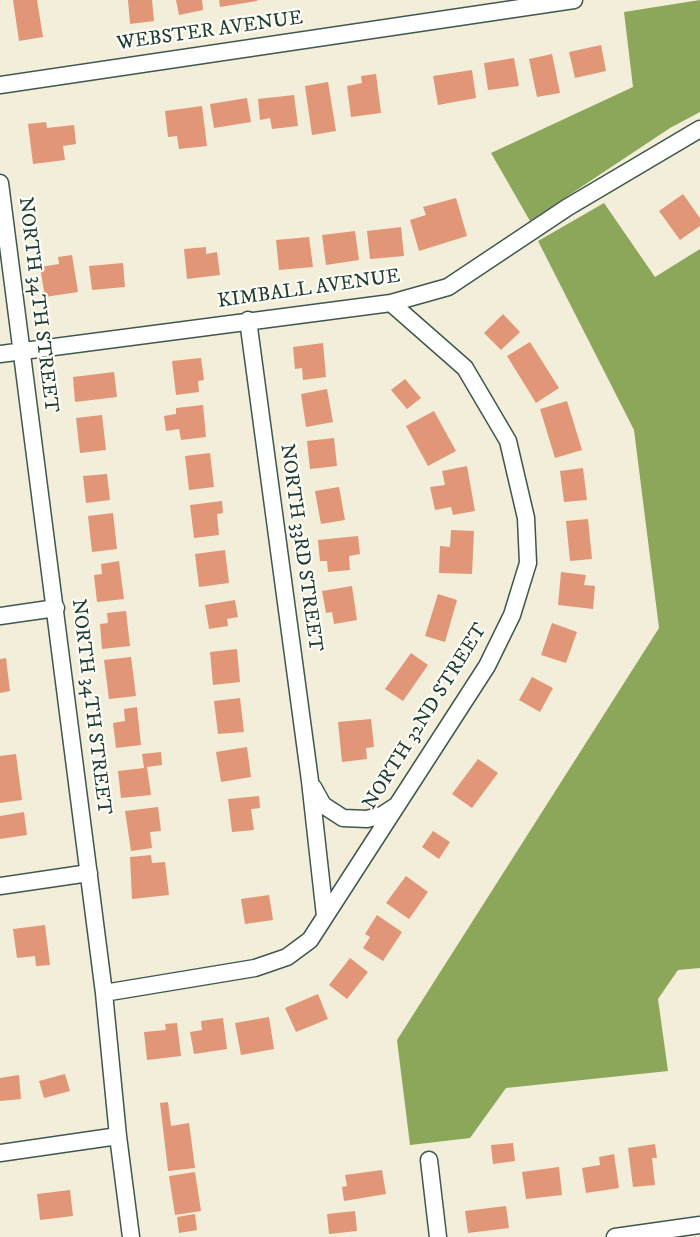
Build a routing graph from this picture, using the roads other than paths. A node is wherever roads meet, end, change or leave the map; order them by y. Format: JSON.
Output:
{"nodes":[{"id":1,"x":574,"y":0,"type":"edge"},
{"id":2,"x":505,"y":5,"type":"edge"},
{"id":3,"x":0,"y":85,"type":"edge"},
{"id":4,"x":700,"y":130,"type":"edge"},
{"id":5,"x":0,"y":183,"type":"edge"},
{"id":6,"x":391,"y":303,"type":"junction"},
{"id":7,"x":248,"y":320,"type":"junction"},
{"id":8,"x":22,"y":351,"type":"junction"},
{"id":9,"x":0,"y":354,"type":"edge"},
{"id":10,"x":56,"y":608,"type":"junction"},
{"id":11,"x":0,"y":616,"type":"edge"},
{"id":12,"x":310,"y":781,"type":"junction"},
{"id":13,"x":400,"y":803,"type":"junction"},
{"id":14,"x":89,"y":873,"type":"junction"},
{"id":15,"x":0,"y":886,"type":"edge"},
{"id":16,"x":325,"y":916,"type":"junction"},
{"id":17,"x":104,"y":993,"type":"junction"},
{"id":18,"x":118,"y":1136,"type":"junction"},
{"id":19,"x":0,"y":1153,"type":"edge"},
{"id":20,"x":429,"y":1160,"type":"dead end"},
{"id":21,"x":700,"y":1225,"type":"edge"},
{"id":22,"x":131,"y":1237,"type":"edge"},
{"id":23,"x":438,"y":1237,"type":"edge"},
{"id":24,"x":615,"y":1237,"type":"edge"}],
"edges":[{"from":1,"to":2,"type":"street","name":"WEBSTER AVENUE"},
{"from":2,"to":3,"type":"street","name":"WEBSTER AVENUE"},
{"from":4,"to":6,"type":"street","name":"KIMBALL AVENUE"},
{"from":5,"to":8,"type":"street","name":"NORTH 34TH STREET"},
{"from":6,"to":7,"type":"street","name":"KIMBALL AVENUE"},
{"from":6,"to":13,"type":"street","name":"NORTH 32ND STREET"},
{"from":7,"to":8,"type":"street","name":"KIMBALL AVENUE"},
{"from":7,"to":12,"type":"street","name":"NORTH 33RD STREET"},
{"from":8,"to":9,"type":"street","name":"KIMBALL AVENUE"},
{"from":8,"to":10,"type":"street","name":"NORTH 34TH STREET"},
{"from":10,"to":11,"type":"street"},
{"from":10,"to":14,"type":"street","name":"NORTH 34TH STREET"},
{"from":12,"to":13,"type":"street","name":"NORTH 33RD STREET"},
{"from":12,"to":16,"type":"street","name":"NORTH 33RD STREET"},
{"from":13,"to":16,"type":"street","name":"NORTH 32ND STREET"},
{"from":14,"to":15,"type":"street"},
{"from":14,"to":17,"type":"street","name":"NORTH 34TH STREET"},
{"from":16,"to":17,"type":"street","name":"NORTH 32ND STREET"},
{"from":17,"to":18,"type":"street","name":"NORTH 34TH STREET"},
{"from":18,"to":19,"type":"street"},
{"from":18,"to":22,"type":"street","name":"NORTH 34TH STREET"},
{"from":20,"to":23,"type":"street"},
{"from":21,"to":24,"type":"street"}]}
